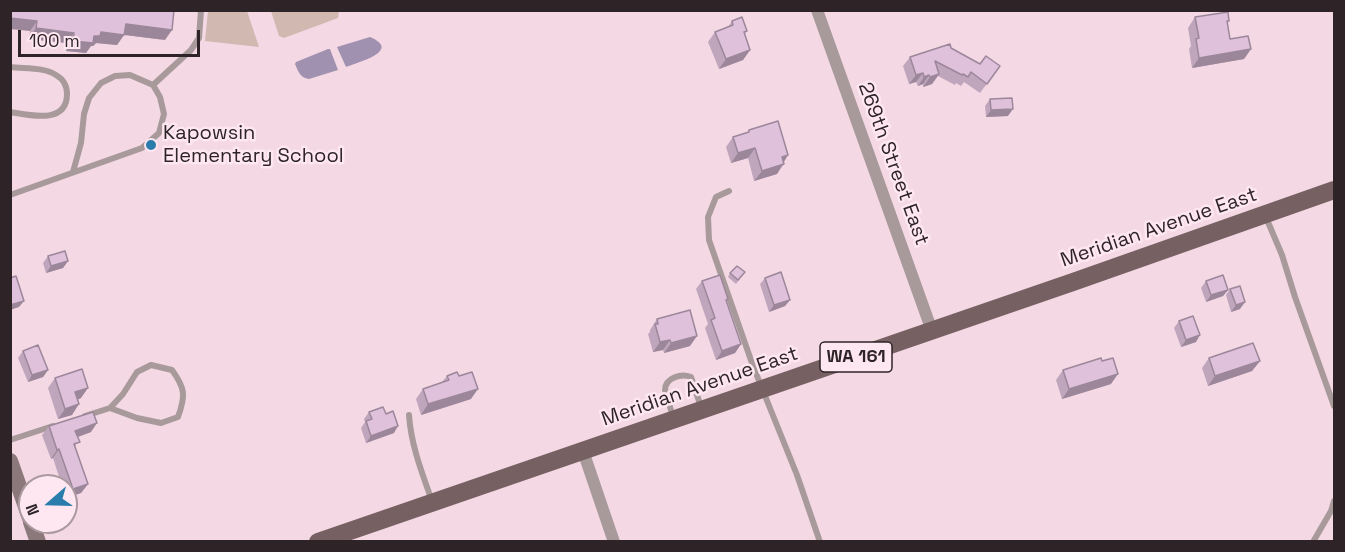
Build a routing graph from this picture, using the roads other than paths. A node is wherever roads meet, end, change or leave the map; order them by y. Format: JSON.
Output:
{"nodes":[{"id":1,"x":201,"y":10,"type":"edge"},
{"id":2,"x":817,"y":10,"type":"edge"},
{"id":3,"x":10,"y":68,"type":"edge"},
{"id":4,"x":153,"y":85,"type":"junction"},
{"id":5,"x":10,"y":112,"type":"edge"},
{"id":6,"x":73,"y":172,"type":"junction"},
{"id":7,"x":1335,"y":190,"type":"edge"},
{"id":8,"x":729,"y":191,"type":"dead end"},
{"id":9,"x":10,"y":195,"type":"edge"},
{"id":10,"x":1264,"y":215,"type":"junction"},
{"id":11,"x":932,"y":331,"type":"junction"},
{"id":12,"x":763,"y":390,"type":"junction"},
{"id":13,"x":1335,"y":406,"type":"edge"},
{"id":14,"x":110,"y":408,"type":"junction"},
{"id":15,"x":702,"y":410,"type":"junction"},
{"id":16,"x":409,"y":415,"type":"dead end"},
{"id":17,"x":77,"y":419,"type":"edge"},
{"id":18,"x":674,"y":420,"type":"junction"},
{"id":19,"x":55,"y":426,"type":"edge"},
{"id":20,"x":10,"y":440,"type":"edge"},
{"id":21,"x":583,"y":451,"type":"junction"},
{"id":22,"x":10,"y":461,"type":"edge"},
{"id":23,"x":18,"y":483,"type":"edge"},
{"id":24,"x":1335,"y":501,"type":"edge"},
{"id":25,"x":433,"y":502,"type":"junction"},
{"id":26,"x":318,"y":542,"type":"edge"},
{"id":27,"x":614,"y":542,"type":"edge"},
{"id":28,"x":820,"y":542,"type":"edge"},
{"id":29,"x":1313,"y":542,"type":"edge"}],
"edges":[{"from":1,"to":4,"type":"lane"},
{"from":2,"to":11,"type":"street","name":"269th Street East"},
{"from":3,"to":5,"type":"lane"},
{"from":4,"to":6,"type":"lane"},
{"from":4,"to":6,"type":"lane"},
{"from":6,"to":9,"type":"lane"},
{"from":7,"to":10,"type":"main road","name":"Meridian Avenue East","number":"WA 161"},
{"from":8,"to":12,"type":"lane"},
{"from":10,"to":11,"type":"main road","name":"Meridian Avenue East","number":"WA 161"},
{"from":10,"to":13,"type":"lane"},
{"from":11,"to":12,"type":"main road","name":"Meridian Avenue East","number":"WA 161"},
{"from":12,"to":15,"type":"main road","name":"Meridian Avenue East","number":"WA 161"},
{"from":12,"to":28,"type":"lane"},
{"from":14,"to":14,"type":"lane"},
{"from":14,"to":17,"type":"lane"},
{"from":15,"to":18,"type":"main road","name":"Meridian Avenue East","number":"WA 161"},
{"from":15,"to":18,"type":"lane"},
{"from":16,"to":25,"type":"lane"},
{"from":18,"to":21,"type":"main road","name":"Meridian Avenue East","number":"WA 161"},
{"from":19,"to":20,"type":"lane"},
{"from":21,"to":25,"type":"main road","name":"Meridian Avenue East","number":"WA 161"},
{"from":21,"to":27,"type":"street"},
{"from":22,"to":23,"type":"street"},
{"from":24,"to":29,"type":"lane"},
{"from":25,"to":26,"type":"main road","name":"Meridian Avenue East","number":"WA 161"}]}
